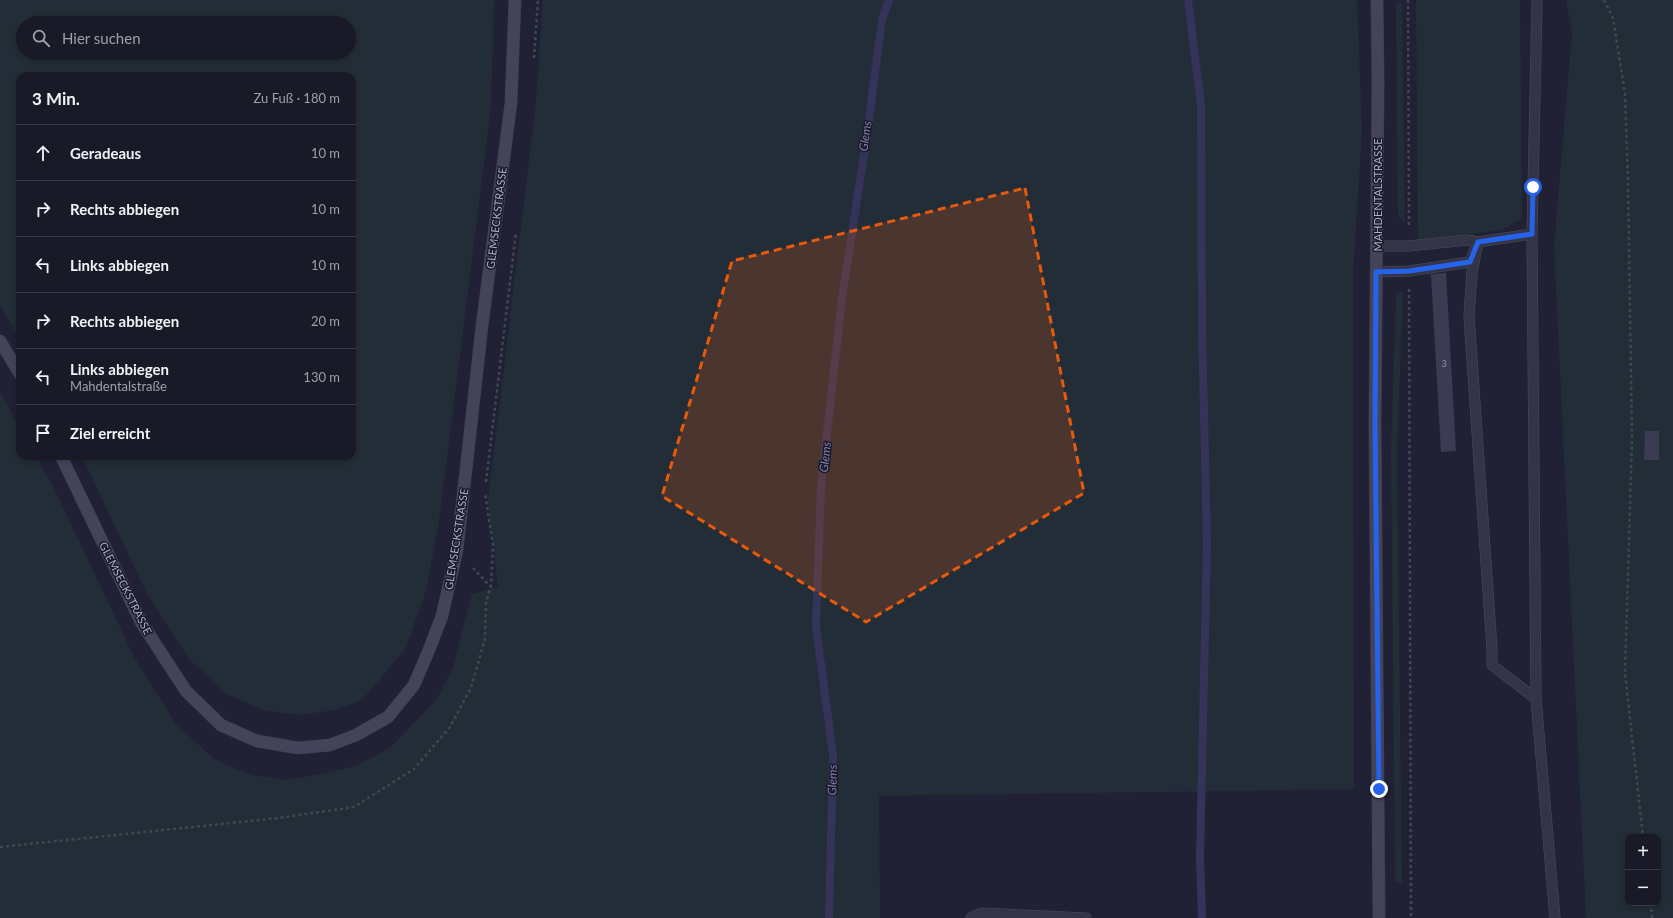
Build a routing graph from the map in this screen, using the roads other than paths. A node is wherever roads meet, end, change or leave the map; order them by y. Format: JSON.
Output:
{"nodes":[{"id":1,"x":515,"y":0,"type":"edge"},
{"id":2,"x":1377,"y":0,"type":"edge"},
{"id":3,"x":1537,"y":2,"type":"dead end"},
{"id":4,"x":1532,"y":234,"type":"junction"},
{"id":5,"x":1478,"y":242,"type":"junction"},
{"id":6,"x":1377,"y":246,"type":"junction"},
{"id":7,"x":1376,"y":272,"type":"junction"},
{"id":8,"x":0,"y":342,"type":"edge"},
{"id":9,"x":16,"y":368,"type":"edge"},
{"id":10,"x":63,"y":460,"type":"edge"},
{"id":11,"x":1536,"y":699,"type":"junction"},
{"id":12,"x":1048,"y":917,"type":"edge"},
{"id":13,"x":971,"y":918,"type":"edge"},
{"id":14,"x":1086,"y":918,"type":"edge"},
{"id":15,"x":1379,"y":918,"type":"edge"},
{"id":16,"x":1555,"y":918,"type":"edge"}],
"edges":[{"from":1,"to":10,"type":"main road","name":"GLEMSECKSTRASSE"},
{"from":2,"to":6,"type":"main road","name":"MAHDENTALSTRASSE"},
{"from":3,"to":4,"type":"lane"},
{"from":4,"to":5,"type":"lane"},
{"from":4,"to":11,"type":"lane"},
{"from":5,"to":6,"type":"lane"},
{"from":5,"to":7,"type":"lane"},
{"from":5,"to":11,"type":"lane"},
{"from":6,"to":7,"type":"main road","name":"MAHDENTALSTRASSE"},
{"from":7,"to":15,"type":"main road","name":"MAHDENTALSTRASSE"},
{"from":8,"to":9,"type":"main road"},
{"from":11,"to":16,"type":"lane"},
{"from":12,"to":13,"type":"lane"},
{"from":12,"to":14,"type":"lane"}]}
